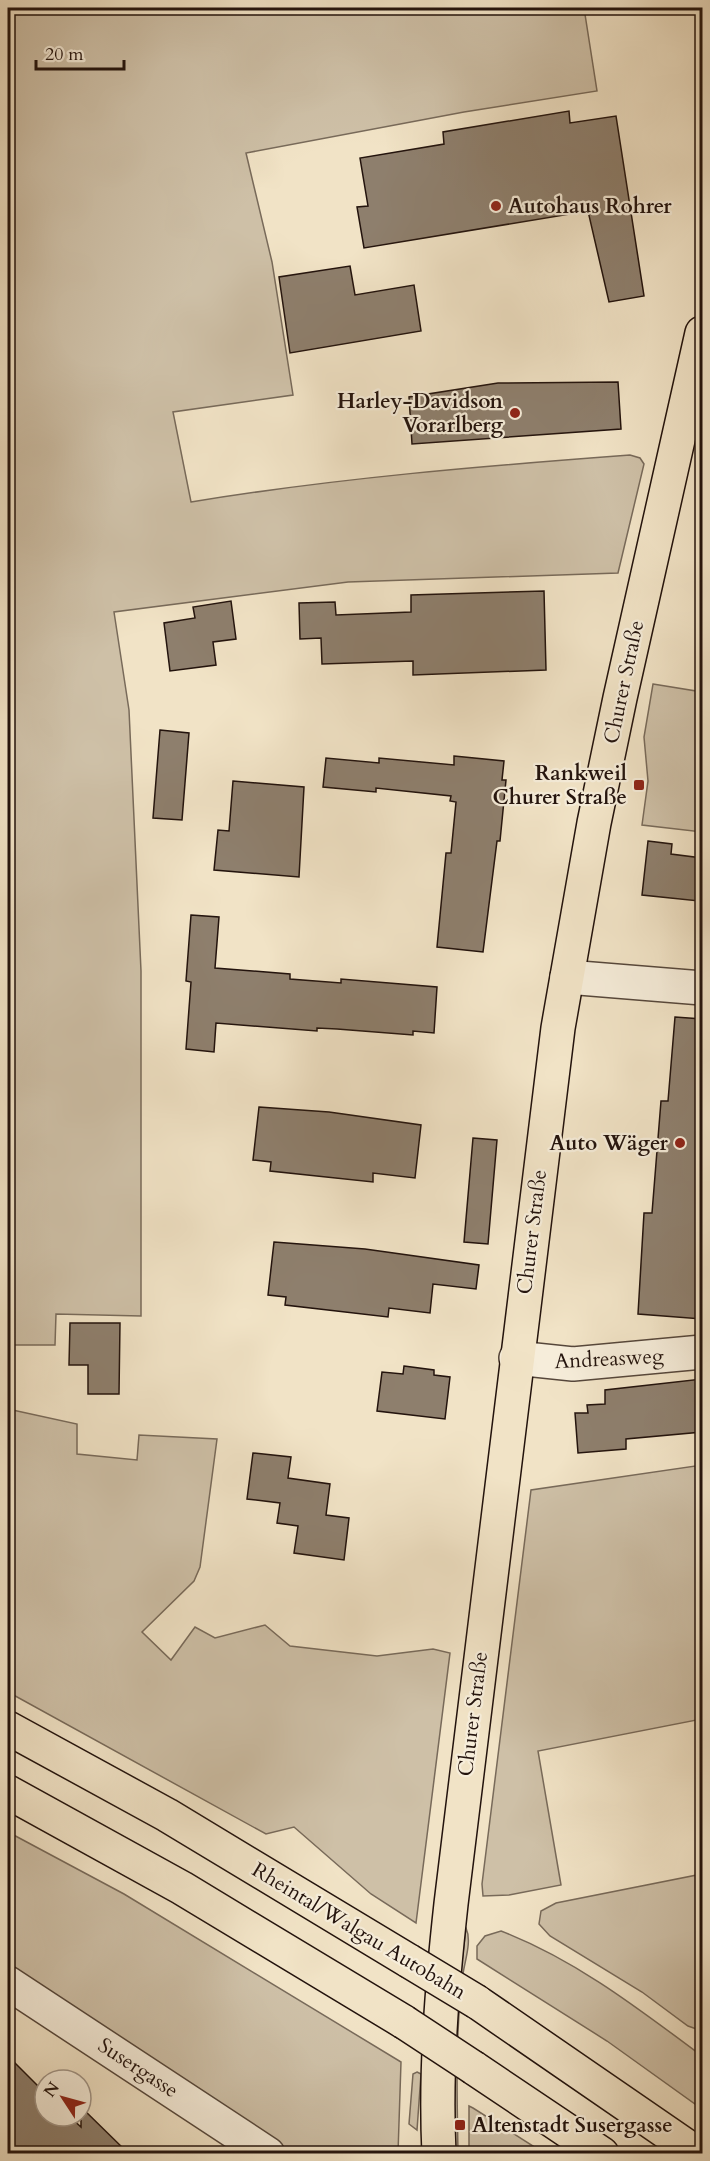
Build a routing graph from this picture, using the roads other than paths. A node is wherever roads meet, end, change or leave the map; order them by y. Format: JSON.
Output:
{"nodes":[{"id":1,"x":702,"y":333,"type":"edge"},
{"id":2,"x":567,"y":977,"type":"junction"},
{"id":3,"x":702,"y":988,"type":"edge"},
{"id":4,"x":702,"y":1352,"type":"edge"},
{"id":5,"x":516,"y":1358,"type":"junction"},
{"id":6,"x":8,"y":1728,"type":"edge"},
{"id":7,"x":8,"y":1792,"type":"edge"},
{"id":8,"x":8,"y":1983,"type":"edge"},
{"id":9,"x":268,"y":2154,"type":"edge"},
{"id":10,"x":439,"y":2154,"type":"edge"},
{"id":11,"x":602,"y":2154,"type":"edge"},
{"id":12,"x":698,"y":2154,"type":"edge"}],
"edges":[{"from":1,"to":2,"type":"main road","name":"Churer Straße"},
{"from":2,"to":3,"type":"street"},
{"from":2,"to":5,"type":"main road","name":"Churer Straße"},
{"from":4,"to":5,"type":"street","name":"Andreasweg"},
{"from":5,"to":10,"type":"main road","name":"Churer Straße"},
{"from":6,"to":12,"type":"main road","name":"Rheintal/Walgau Autobahn","bridge":true},
{"from":7,"to":11,"type":"main road","bridge":true},
{"from":8,"to":9,"type":"street","name":"Susergasse"}]}
